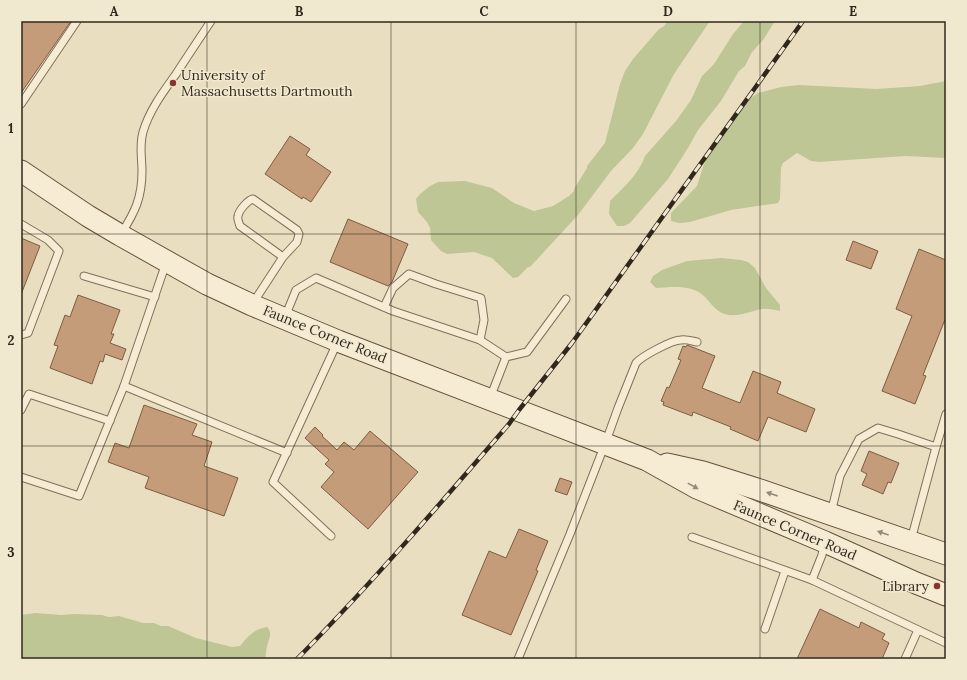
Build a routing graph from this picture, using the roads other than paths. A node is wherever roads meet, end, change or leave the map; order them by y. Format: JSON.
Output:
{"nodes":[{"id":1,"x":77,"y":21,"type":"edge"},
{"id":2,"x":211,"y":21,"type":"edge"},
{"id":3,"x":21,"y":104,"type":"edge"},
{"id":4,"x":22,"y":176,"type":"edge"},
{"id":5,"x":21,"y":224,"type":"edge"},
{"id":6,"x":120,"y":235,"type":"junction"},
{"id":7,"x":283,"y":257,"type":"junction"},
{"id":8,"x":166,"y":262,"type":"junction"},
{"id":9,"x":84,"y":276,"type":"dead end"},
{"id":10,"x":155,"y":297,"type":"junction"},
{"id":11,"x":566,"y":299,"type":"dead end"},
{"id":12,"x":252,"y":305,"type":"junction"},
{"id":13,"x":384,"y":307,"type":"junction"},
{"id":14,"x":285,"y":319,"type":"junction"},
{"id":15,"x":21,"y":335,"type":"edge"},
{"id":16,"x":480,"y":340,"type":"junction"},
{"id":17,"x":338,"y":341,"type":"junction"},
{"id":18,"x":697,"y":342,"type":"dead end"},
{"id":19,"x":506,"y":357,"type":"junction"},
{"id":20,"x":124,"y":386,"type":"junction"},
{"id":21,"x":490,"y":399,"type":"junction"},
{"id":22,"x":21,"y":410,"type":"edge"},
{"id":23,"x":946,"y":414,"type":"edge"},
{"id":24,"x":110,"y":421,"type":"junction"},
{"id":25,"x":605,"y":444,"type":"junction"},
{"id":26,"x":936,"y":447,"type":"junction"},
{"id":27,"x":287,"y":453,"type":"junction"},
{"id":28,"x":647,"y":460,"type":"junction"},
{"id":29,"x":21,"y":477,"type":"edge"},
{"id":30,"x":831,"y":515,"type":"junction"},
{"id":31,"x":331,"y":536,"type":"dead end"},
{"id":32,"x":692,"y":537,"type":"dead end"},
{"id":33,"x":825,"y":542,"type":"junction"},
{"id":34,"x":910,"y":542,"type":"junction"},
{"id":35,"x":946,"y":554,"type":"edge"},
{"id":36,"x":785,"y":571,"type":"junction"},
{"id":37,"x":812,"y":580,"type":"junction"},
{"id":38,"x":946,"y":595,"type":"edge"},
{"id":39,"x":765,"y":629,"type":"dead end"},
{"id":40,"x":918,"y":630,"type":"junction"},
{"id":41,"x":946,"y":643,"type":"edge"},
{"id":42,"x":518,"y":659,"type":"edge"},
{"id":43,"x":905,"y":659,"type":"edge"}],
"edges":[{"from":1,"to":3,"type":"lane"},
{"from":2,"to":6,"type":"lane"},
{"from":4,"to":6,"type":"main road","name":"Faunce Corner Road"},
{"from":5,"to":15,"type":"lane"},
{"from":6,"to":8,"type":"main road","name":"Faunce Corner Road"},
{"from":7,"to":7,"type":"lane"},
{"from":7,"to":12,"type":"lane"},
{"from":8,"to":10,"type":"lane"},
{"from":8,"to":12,"type":"main road","name":"Faunce Corner Road"},
{"from":9,"to":10,"type":"lane"},
{"from":10,"to":20,"type":"lane"},
{"from":11,"to":19,"type":"lane"},
{"from":12,"to":14,"type":"main road","name":"Faunce Corner Road"},
{"from":13,"to":14,"type":"lane"},
{"from":13,"to":16,"type":"lane"},
{"from":13,"to":16,"type":"lane"},
{"from":14,"to":17,"type":"main road","name":"Faunce Corner Road"},
{"from":16,"to":19,"type":"lane"},
{"from":17,"to":21,"type":"main road","name":"Faunce Corner Road"},
{"from":17,"to":27,"type":"lane"},
{"from":18,"to":25,"type":"lane"},
{"from":19,"to":21,"type":"lane"},
{"from":20,"to":24,"type":"lane"},
{"from":20,"to":27,"type":"lane"},
{"from":21,"to":25,"type":"main road","name":"Faunce Corner Road"},
{"from":22,"to":24,"type":"lane"},
{"from":23,"to":26,"type":"lane"},
{"from":24,"to":29,"type":"lane"},
{"from":25,"to":28,"type":"main road","name":"Faunce Corner Road"},
{"from":25,"to":42,"type":"lane"},
{"from":26,"to":30,"type":"lane"},
{"from":26,"to":34,"type":"lane"},
{"from":27,"to":31,"type":"lane"},
{"from":30,"to":28,"type":"main road","name":"Faunce Corner Road","one_way":true},
{"from":28,"to":33,"type":"main road","name":"Faunce Corner Road","one_way":true},
{"from":30,"to":33,"type":"main road"},
{"from":34,"to":30,"type":"main road","name":"Faunce Corner Road","one_way":true},
{"from":32,"to":36,"type":"lane"},
{"from":33,"to":37,"type":"lane"},
{"from":33,"to":38,"type":"main road","name":"Faunce Corner Road"},
{"from":34,"to":35,"type":"main road","name":"Faunce Corner Road"},
{"from":36,"to":37,"type":"lane"},
{"from":36,"to":39,"type":"lane"},
{"from":37,"to":40,"type":"lane"},
{"from":40,"to":41,"type":"lane"},
{"from":40,"to":43,"type":"lane"}]}
